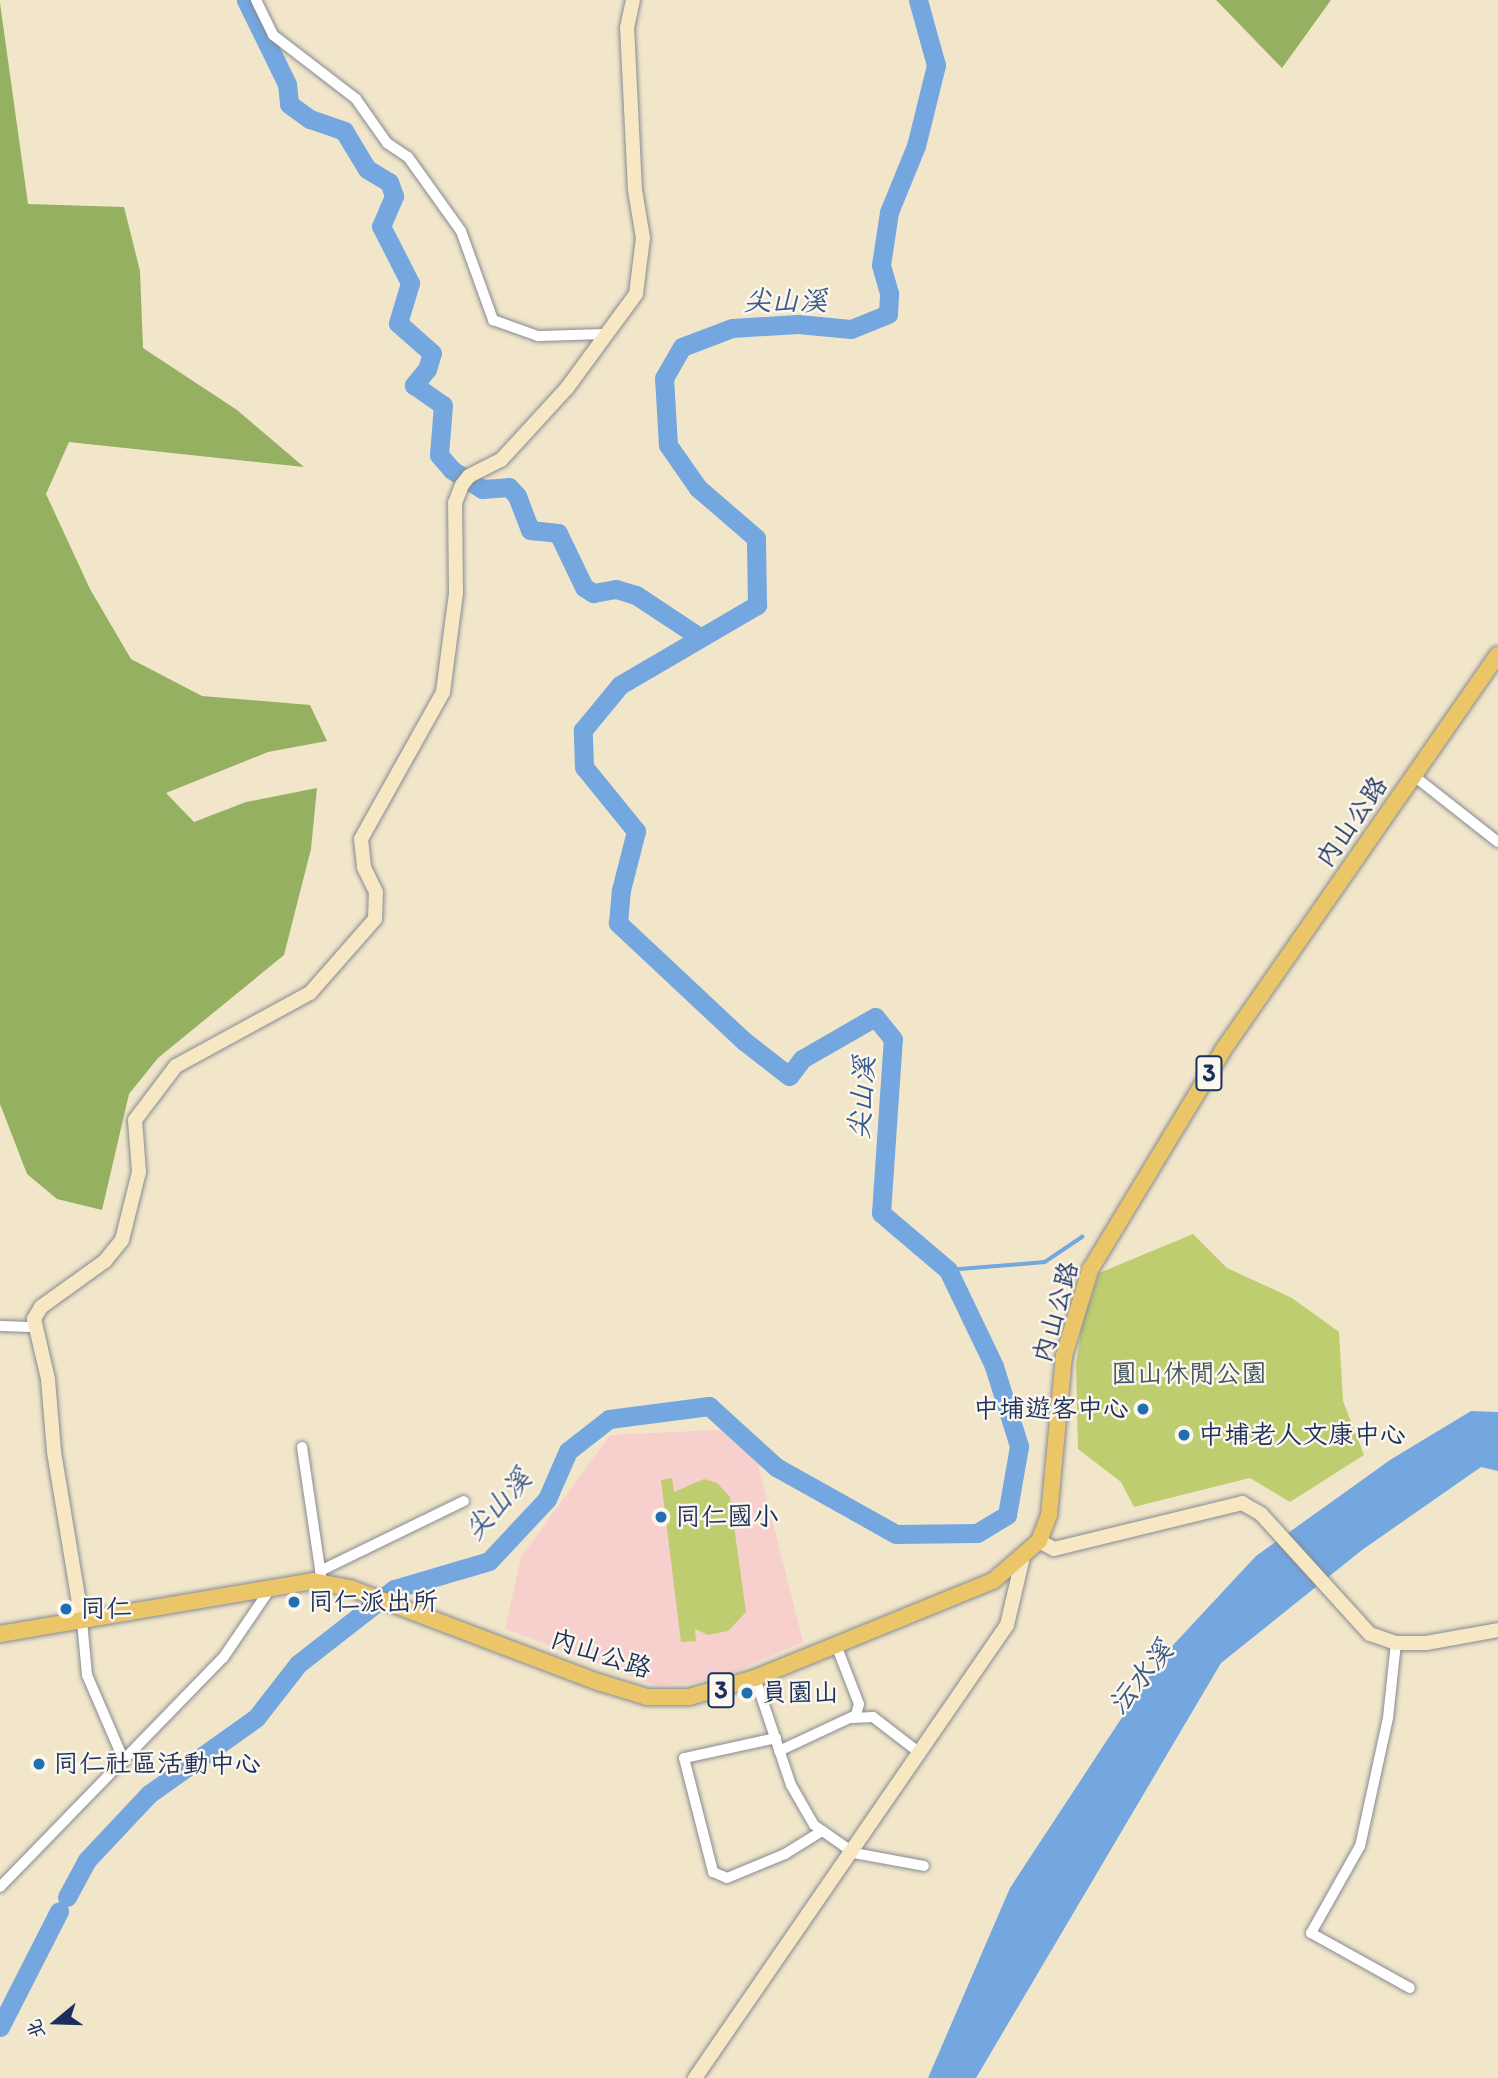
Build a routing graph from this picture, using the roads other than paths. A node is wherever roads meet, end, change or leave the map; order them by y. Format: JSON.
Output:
{"nodes":[{"id":1,"x":256,"y":0,"type":"edge"},
{"id":2,"x":632,"y":0,"type":"edge"},
{"id":3,"x":607,"y":334,"type":"junction"},
{"id":4,"x":1498,"y":655,"type":"edge"},
{"id":5,"x":1414,"y":776,"type":"junction"},
{"id":6,"x":1498,"y":842,"type":"edge"},
{"id":7,"x":0,"y":1326,"type":"edge"},
{"id":8,"x":32,"y":1327,"type":"junction"},
{"id":9,"x":302,"y":1447,"type":"dead end"},
{"id":10,"x":464,"y":1501,"type":"dead end"},
{"id":11,"x":1039,"y":1541,"type":"junction"},
{"id":12,"x":1023,"y":1557,"type":"junction"},
{"id":13,"x":321,"y":1577,"type":"junction"},
{"id":14,"x":270,"y":1589,"type":"junction"},
{"id":15,"x":82,"y":1620,"type":"junction"},
{"id":16,"x":1498,"y":1630,"type":"edge"},
{"id":17,"x":0,"y":1634,"type":"edge"},
{"id":18,"x":1396,"y":1643,"type":"junction"},
{"id":19,"x":836,"y":1645,"type":"junction"},
{"id":20,"x":755,"y":1678,"type":"junction"},
{"id":21,"x":853,"y":1718,"type":"junction"},
{"id":22,"x":776,"y":1738,"type":"junction"},
{"id":23,"x":779,"y":1751,"type":"junction"},
{"id":24,"x":920,"y":1753,"type":"junction"},
{"id":25,"x":124,"y":1761,"type":"junction"},
{"id":26,"x":821,"y":1830,"type":"junction"},
{"id":27,"x":854,"y":1853,"type":"junction"},
{"id":28,"x":924,"y":1866,"type":"dead end"},
{"id":29,"x":0,"y":1887,"type":"edge"},
{"id":30,"x":1410,"y":1988,"type":"dead end"},
{"id":31,"x":695,"y":2078,"type":"edge"}],
"edges":[{"from":1,"to":3,"type":"street"},
{"from":2,"to":3,"type":"street"},
{"from":3,"to":8,"type":"street"},
{"from":4,"to":5,"type":"main road","name":"內山公路","number":"3"},
{"from":5,"to":6,"type":"street"},
{"from":5,"to":11,"type":"main road","name":"內山公路","number":"3"},
{"from":7,"to":8,"type":"street"},
{"from":8,"to":15,"type":"street"},
{"from":9,"to":13,"type":"street"},
{"from":10,"to":13,"type":"street"},
{"from":11,"to":12,"type":"main road","name":"內山公路","number":"3"},
{"from":11,"to":18,"type":"street"},
{"from":12,"to":19,"type":"main road","name":"內山公路","number":"3"},
{"from":12,"to":24,"type":"street"},
{"from":13,"to":14,"type":"main road","number":"3"},
{"from":13,"to":20,"type":"main road","name":"內山公路","number":"3"},
{"from":14,"to":15,"type":"main road","number":"3"},
{"from":14,"to":25,"type":"street"},
{"from":15,"to":17,"type":"main road","number":"3"},
{"from":15,"to":25,"type":"street"},
{"from":16,"to":18,"type":"street"},
{"from":18,"to":30,"type":"street"},
{"from":19,"to":20,"type":"main road","name":"內山公路","number":"3"},
{"from":19,"to":21,"type":"street"},
{"from":20,"to":22,"type":"street"},
{"from":21,"to":23,"type":"street"},
{"from":21,"to":24,"type":"street"},
{"from":22,"to":23,"type":"street"},
{"from":22,"to":26,"type":"street"},
{"from":23,"to":26,"type":"street"},
{"from":24,"to":27,"type":"street"},
{"from":25,"to":29,"type":"street"},
{"from":26,"to":27,"type":"street"},
{"from":27,"to":28,"type":"street"},
{"from":27,"to":31,"type":"street"}]}
